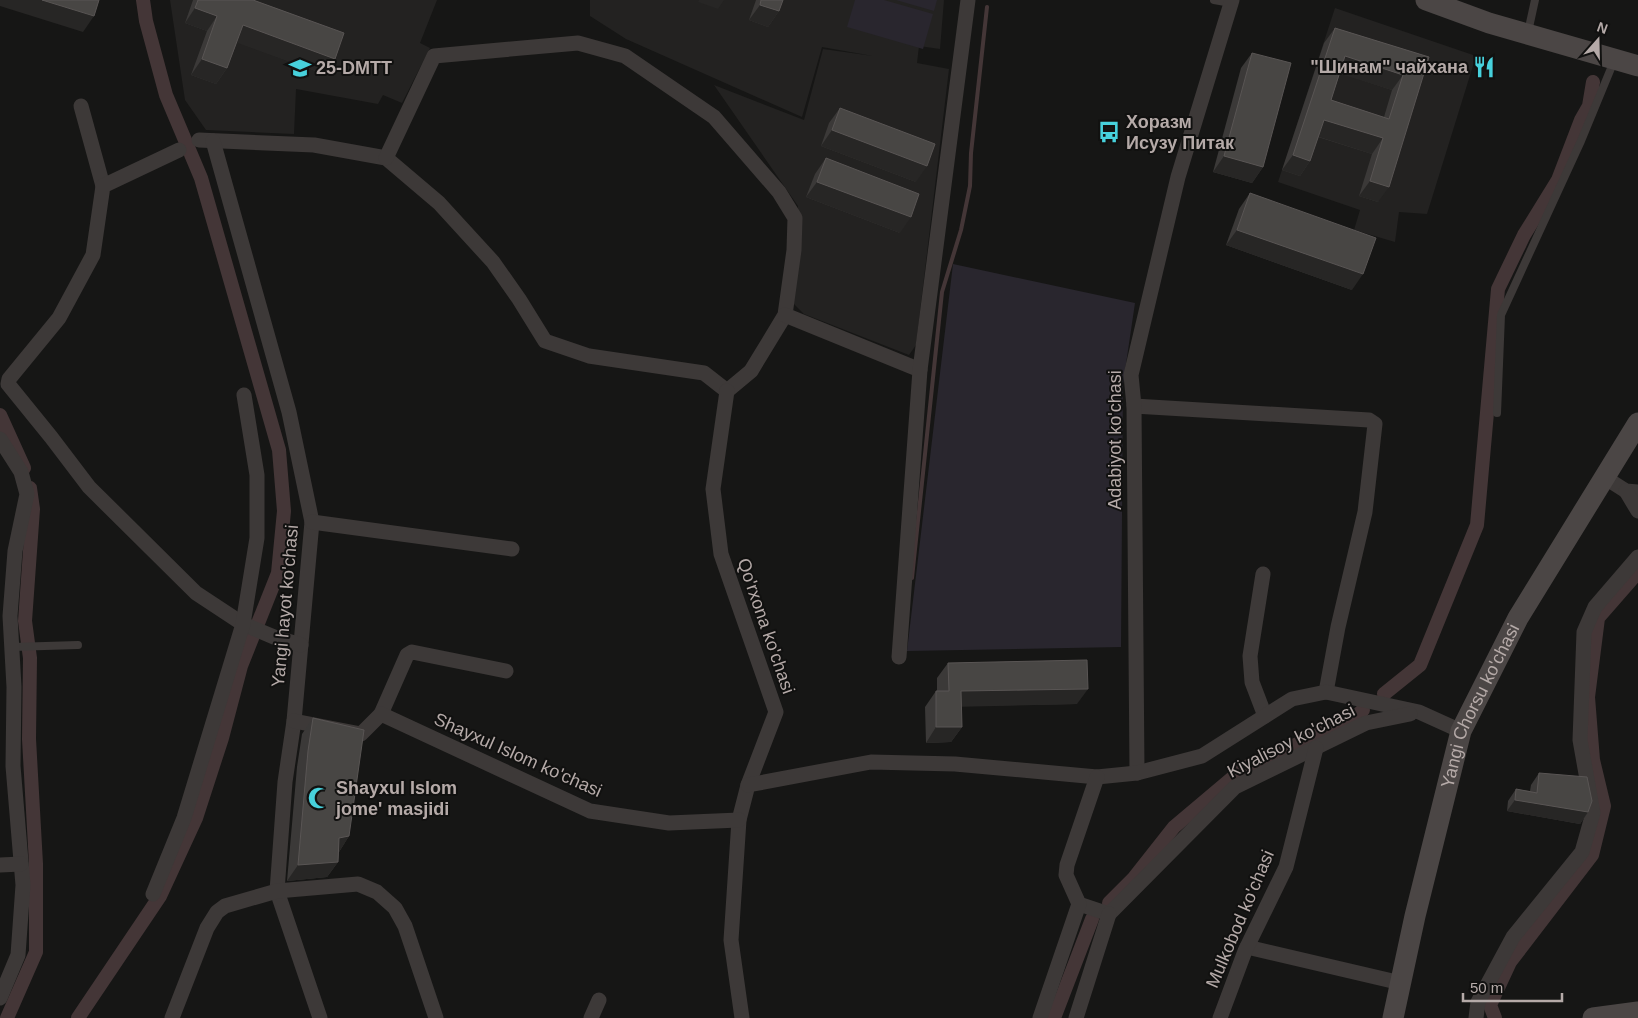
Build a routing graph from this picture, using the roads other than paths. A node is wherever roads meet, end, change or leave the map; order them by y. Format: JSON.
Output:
{"nodes":[{"id":1,"x":968,"y":0,"type":"edge"},
{"id":2,"x":1214,"y":0,"type":"edge"},
{"id":3,"x":1426,"y":0,"type":"edge"},
{"id":4,"x":1535,"y":0,"type":"edge"},
{"id":5,"x":1232,"y":1,"type":"edge"},
{"id":6,"x":1528,"y":34,"type":"junction"},
{"id":7,"x":1615,"y":59,"type":"junction"},
{"id":8,"x":1638,"y":66,"type":"edge"},
{"id":9,"x":80,"y":106,"type":"dead end"},
{"id":10,"x":179,"y":150,"type":"dead end"},
{"id":11,"x":386,"y":158,"type":"junction"},
{"id":12,"x":103,"y":186,"type":"junction"},
{"id":13,"x":785,"y":315,"type":"junction"},
{"id":14,"x":920,"y":370,"type":"junction"},
{"id":15,"x":4,"y":387,"type":"edge"},
{"id":16,"x":727,"y":391,"type":"junction"},
{"id":17,"x":244,"y":395,"type":"dead end"},
{"id":18,"x":1134,"y":406,"type":"junction"},
{"id":19,"x":1496,"y":413,"type":"dead end"},
{"id":20,"x":1638,"y":423,"type":"edge"},
{"id":21,"x":0,"y":439,"type":"edge"},
{"id":22,"x":1604,"y":478,"type":"junction"},
{"id":23,"x":1632,"y":491,"type":"edge"},
{"id":24,"x":1638,"y":511,"type":"edge"},
{"id":25,"x":312,"y":522,"type":"junction"},
{"id":26,"x":512,"y":549,"type":"dead end"},
{"id":27,"x":7,"y":551,"type":"edge"},
{"id":28,"x":1638,"y":557,"type":"edge"},
{"id":29,"x":1263,"y":574,"type":"dead end"},
{"id":30,"x":243,"y":624,"type":"junction"},
{"id":31,"x":78,"y":644,"type":"dead end"},
{"id":32,"x":302,"y":645,"type":"junction"},
{"id":33,"x":12,"y":647,"type":"junction"},
{"id":34,"x":899,"y":657,"type":"dead end"},
{"id":35,"x":506,"y":671,"type":"dead end"},
{"id":36,"x":7,"y":687,"type":"edge"},
{"id":37,"x":1326,"y":692,"type":"junction"},
{"id":38,"x":1419,"y":712,"type":"junction"},
{"id":39,"x":381,"y":714,"type":"junction"},
{"id":40,"x":1265,"y":716,"type":"junction"},
{"id":41,"x":294,"y":721,"type":"junction"},
{"id":42,"x":1461,"y":731,"type":"junction"},
{"id":43,"x":1316,"y":748,"type":"junction"},
{"id":44,"x":1137,"y":773,"type":"junction"},
{"id":45,"x":1097,"y":777,"type":"junction"},
{"id":46,"x":748,"y":785,"type":"junction"},
{"id":47,"x":739,"y":820,"type":"junction"},
{"id":48,"x":21,"y":864,"type":"junction"},
{"id":49,"x":0,"y":865,"type":"edge"},
{"id":50,"x":277,"y":891,"type":"junction"},
{"id":51,"x":152,"y":894,"type":"dead end"},
{"id":52,"x":1079,"y":904,"type":"junction"},
{"id":53,"x":1109,"y":914,"type":"junction"},
{"id":54,"x":1247,"y":947,"type":"junction"},
{"id":55,"x":1400,"y":983,"type":"junction"},
{"id":56,"x":0,"y":998,"type":"edge"},
{"id":57,"x":599,"y":1000,"type":"dead end"},
{"id":58,"x":1625,"y":1014,"type":"edge"},
{"id":59,"x":172,"y":1018,"type":"edge"},
{"id":60,"x":320,"y":1018,"type":"edge"},
{"id":61,"x":436,"y":1018,"type":"edge"},
{"id":62,"x":591,"y":1018,"type":"edge"},
{"id":63,"x":742,"y":1018,"type":"edge"},
{"id":64,"x":1040,"y":1018,"type":"edge"},
{"id":65,"x":1076,"y":1018,"type":"edge"},
{"id":66,"x":1220,"y":1018,"type":"edge"},
{"id":67,"x":1393,"y":1018,"type":"edge"},
{"id":68,"x":1476,"y":1018,"type":"edge"},
{"id":69,"x":1593,"y":1018,"type":"edge"}],
"edges":[{"from":1,"to":14,"type":"street"},
{"from":2,"to":5,"type":"lane"},
{"from":3,"to":6,"type":"main road"},
{"from":4,"to":6,"type":"lane"},
{"from":5,"to":18,"type":"street","name":"Adabiyot ko'chasi"},
{"from":6,"to":7,"type":"main road"},
{"from":7,"to":8,"type":"main road"},
{"from":7,"to":19,"type":"lane"},
{"from":9,"to":12,"type":"street"},
{"from":10,"to":12,"type":"street"},
{"from":11,"to":13,"type":"street"},
{"from":11,"to":16,"type":"street"},
{"from":11,"to":25,"type":"street","name":"Yangi hayot ko'chasi"},
{"from":12,"to":15,"type":"street"},
{"from":13,"to":14,"type":"street"},
{"from":13,"to":16,"type":"street"},
{"from":14,"to":34,"type":"street"},
{"from":15,"to":30,"type":"street"},
{"from":16,"to":46,"type":"street","name":"Qo'rxona ko'chasi"},
{"from":17,"to":30,"type":"street"},
{"from":18,"to":37,"type":"street"},
{"from":18,"to":44,"type":"street","name":"Adabiyot ko'chasi"},
{"from":20,"to":22,"type":"main road","name":"Yangi Chorsu ko'chasi"},
{"from":21,"to":27,"type":"street"},
{"from":22,"to":23,"type":"street"},
{"from":22,"to":42,"type":"main road","name":"Yangi Chorsu ko'chasi"},
{"from":23,"to":24,"type":"street"},
{"from":25,"to":26,"type":"street"},
{"from":25,"to":32,"type":"street","name":"Yangi hayot ko'chasi"},
{"from":27,"to":33,"type":"street"},
{"from":28,"to":68,"type":"street"},
{"from":29,"to":40,"type":"street"},
{"from":30,"to":32,"type":"street"},
{"from":30,"to":51,"type":"street"},
{"from":31,"to":33,"type":"lane"},
{"from":32,"to":41,"type":"street","name":"Yangi hayot ko'chasi"},
{"from":33,"to":36,"type":"street"},
{"from":35,"to":39,"type":"street"},
{"from":36,"to":48,"type":"street"},
{"from":37,"to":38,"type":"street"},
{"from":37,"to":40,"type":"street"},
{"from":38,"to":42,"type":"street"},
{"from":38,"to":43,"type":"street","name":"Kiyalisoy ko'chasi"},
{"from":39,"to":41,"type":"street"},
{"from":39,"to":47,"type":"street","name":"Shayxul Islom ko'chasi"},
{"from":40,"to":44,"type":"street"},
{"from":41,"to":50,"type":"street","name":"Yangi hayot ko'chasi"},
{"from":42,"to":55,"type":"main road","name":"Yangi Chorsu ko'chasi"},
{"from":43,"to":53,"type":"street","name":"Kiyalisoy ko'chasi"},
{"from":43,"to":54,"type":"street","name":"Mulkobod ko'chasi"},
{"from":44,"to":45,"type":"street"},
{"from":45,"to":46,"type":"street"},
{"from":45,"to":52,"type":"street"},
{"from":46,"to":47,"type":"street","name":"Qo'rxona ko'chasi"},
{"from":47,"to":63,"type":"street","name":"Qo'rxona ko'chasi"},
{"from":48,"to":49,"type":"street"},
{"from":48,"to":56,"type":"street"},
{"from":50,"to":59,"type":"street"},
{"from":50,"to":60,"type":"street","name":"Yangi hayot ko'chasi"},
{"from":50,"to":61,"type":"street"},
{"from":52,"to":53,"type":"street"},
{"from":52,"to":64,"type":"street"},
{"from":53,"to":65,"type":"street","name":"Kiyalisoy ko'chasi"},
{"from":54,"to":55,"type":"street"},
{"from":54,"to":66,"type":"street","name":"Mulkobod ko'chasi"},
{"from":55,"to":67,"type":"main road","name":"Yangi Chorsu ko'chasi"},
{"from":57,"to":62,"type":"street"},
{"from":58,"to":69,"type":"main road"}]}
